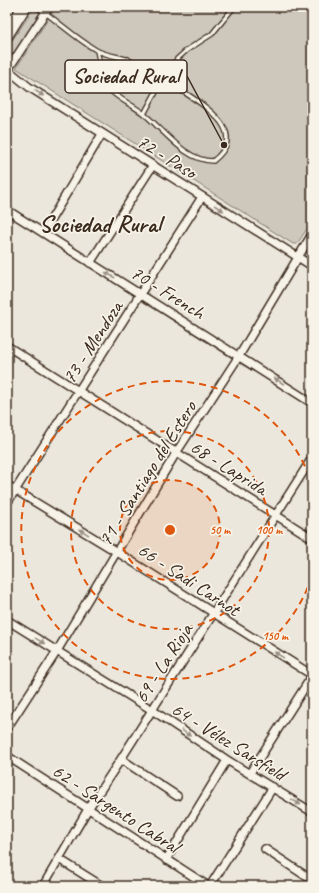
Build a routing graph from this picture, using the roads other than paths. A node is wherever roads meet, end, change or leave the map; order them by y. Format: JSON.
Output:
{"nodes":[{"id":1,"x":24,"y":7,"type":"edge"},
{"id":2,"x":37,"y":7,"type":"edge"},
{"id":3,"x":234,"y":7,"type":"edge"},
{"id":4,"x":47,"y":10,"type":"edge"},
{"id":5,"x":7,"y":34,"type":"edge"},
{"id":6,"x":97,"y":51,"type":"junction"},
{"id":7,"x":128,"y":60,"type":"junction"},
{"id":8,"x":7,"y":70,"type":"edge"},
{"id":9,"x":163,"y":79,"type":"junction"},
{"id":10,"x":108,"y":88,"type":"junction"},
{"id":11,"x":144,"y":114,"type":"junction"},
{"id":12,"x":102,"y":134,"type":"junction"},
{"id":13,"x":153,"y":165,"type":"junction"},
{"id":14,"x":202,"y":197,"type":"junction"},
{"id":15,"x":7,"y":210,"type":"edge"},
{"id":16,"x":43,"y":233,"type":"junction"},
{"id":17,"x":312,"y":234,"type":"edge"},
{"id":18,"x":298,"y":257,"type":"junction"},
{"id":19,"x":90,"y":263,"type":"junction"},
{"id":20,"x":312,"y":266,"type":"edge"},
{"id":21,"x":142,"y":293,"type":"junction"},
{"id":22,"x":7,"y":346,"type":"edge"},
{"id":23,"x":239,"y":356,"type":"junction"},
{"id":24,"x":79,"y":392,"type":"junction"},
{"id":25,"x":312,"y":403,"type":"edge"},
{"id":26,"x":176,"y":453,"type":"junction"},
{"id":27,"x":312,"y":458,"type":"edge"},
{"id":28,"x":7,"y":485,"type":"edge"},
{"id":29,"x":15,"y":490,"type":"junction"},
{"id":30,"x":7,"y":503,"type":"edge"},
{"id":31,"x":276,"y":516,"type":"junction"},
{"id":32,"x":312,"y":538,"type":"edge"},
{"id":33,"x":117,"y":552,"type":"junction"},
{"id":34,"x":214,"y":614,"type":"junction"},
{"id":35,"x":7,"y":620,"type":"edge"},
{"id":36,"x":57,"y":651,"type":"junction"},
{"id":37,"x":312,"y":676,"type":"edge"},
{"id":38,"x":152,"y":710,"type":"junction"},
{"id":39,"x":7,"y":728,"type":"edge"},
{"id":40,"x":7,"y":756,"type":"edge"},
{"id":41,"x":121,"y":759,"type":"junction"},
{"id":42,"x":227,"y":760,"type":"junction"},
{"id":43,"x":250,"y":773,"type":"junction"},
{"id":44,"x":273,"y":787,"type":"junction"},
{"id":45,"x":177,"y":796,"type":"dead end"},
{"id":46,"x":88,"y":809,"type":"junction"},
{"id":47,"x":312,"y":812,"type":"edge"},
{"id":48,"x":265,"y":849,"type":"dead end"},
{"id":49,"x":59,"y":859,"type":"junction"},
{"id":50,"x":166,"y":860,"type":"junction"},
{"id":51,"x":312,"y":880,"type":"edge"},
{"id":52,"x":43,"y":886,"type":"edge"},
{"id":53,"x":102,"y":886,"type":"edge"},
{"id":54,"x":209,"y":886,"type":"edge"}],
"edges":[{"from":1,"to":5,"type":"highway"},
{"from":2,"to":4,"type":"lane"},
{"from":3,"to":9,"type":"lane"},
{"from":4,"to":6,"type":"lane"},
{"from":4,"to":8,"type":"street"},
{"from":6,"to":7,"type":"lane"},
{"from":6,"to":10,"type":"lane"},
{"from":7,"to":9,"type":"lane"},
{"from":7,"to":10,"type":"lane"},
{"from":8,"to":12,"type":"street","name":"72 - Paso","one_way":true},
{"from":9,"to":11,"type":"lane"},
{"from":9,"to":11,"type":"lane"},
{"from":10,"to":11,"type":"lane"},
{"from":12,"to":13,"type":"street","name":"72 - Paso"},
{"from":12,"to":16,"type":"street"},
{"from":13,"to":14,"type":"street","name":"72 - Paso"},
{"from":13,"to":19,"type":"street"},
{"from":14,"to":18,"type":"street","name":"72 - Paso","one_way":true},
{"from":14,"to":21,"type":"street","name":"73 - Mendoza"},
{"from":15,"to":16,"type":"street","name":"70 - French"},
{"from":16,"to":19,"type":"street","name":"70 - French"},
{"from":17,"to":18,"type":"street","name":"71 - Santiago del Estero"},
{"from":18,"to":20,"type":"street","name":"72 - Paso"},
{"from":18,"to":23,"type":"street","name":"71 - Santiago del Estero"},
{"from":21,"to":19,"type":"street","name":"70 - French","one_way":true},
{"from":21,"to":23,"type":"street","name":"70 - French"},
{"from":21,"to":24,"type":"street","name":"73 - Mendoza"},
{"from":22,"to":24,"type":"street","name":"68 - Laprida"},
{"from":25,"to":23,"type":"street","name":"70 - French","one_way":true},
{"from":23,"to":26,"type":"street","name":"71 - Santiago del Estero"},
{"from":24,"to":26,"type":"street","name":"68 - Laprida"},
{"from":24,"to":29,"type":"street","name":"73 - Mendoza"},
{"from":26,"to":31,"type":"street","name":"68 - Laprida"},
{"from":26,"to":33,"type":"street","name":"71 - Santiago del Estero"},
{"from":27,"to":31,"type":"street","name":"69 - La Rioja"},
{"from":28,"to":29,"type":"street","name":"66 - Sadi Carnot"},
{"from":29,"to":30,"type":"street","name":"73 - Mendoza"},
{"from":33,"to":29,"type":"street","name":"66 - Sadi Carnot","one_way":true},
{"from":31,"to":32,"type":"street","name":"68 - Laprida"},
{"from":31,"to":34,"type":"street","name":"69 - La Rioja"},
{"from":33,"to":34,"type":"street","name":"66 - Sadi Carnot"},
{"from":33,"to":36,"type":"street","name":"71 - Santiago del Estero"},
{"from":37,"to":34,"type":"street","name":"66 - Sadi Carnot","one_way":true},
{"from":34,"to":38,"type":"street","name":"69 - La Rioja"},
{"from":35,"to":36,"type":"street","name":"64 - Vélez Sarsfield","one_way":true},
{"from":36,"to":38,"type":"street","name":"64 - Vélez Sarsfield"},
{"from":36,"to":39,"type":"street","name":"71 - Santiago del Estero"},
{"from":37,"to":43,"type":"street"},
{"from":38,"to":41,"type":"street","name":"69 - La Rioja"},
{"from":38,"to":42,"type":"street","name":"64 - Vélez Sarsfield","one_way":true},
{"from":40,"to":46,"type":"street","name":"62 - Sargento Cabral"},
{"from":41,"to":45,"type":"street"},
{"from":41,"to":46,"type":"street","name":"69 - La Rioja"},
{"from":42,"to":43,"type":"street","name":"64 - Vélez Sarsfield"},
{"from":42,"to":50,"type":"street"},
{"from":43,"to":44,"type":"street","name":"64 - Vélez Sarsfield"},
{"from":44,"to":47,"type":"street","name":"64 - Vélez Sarsfield","one_way":true},
{"from":44,"to":54,"type":"street"},
{"from":46,"to":49,"type":"street","name":"69 - La Rioja"},
{"from":46,"to":50,"type":"street","name":"62 - Sargento Cabral"},
{"from":48,"to":51,"type":"street"},
{"from":49,"to":52,"type":"street","name":"69 - La Rioja"},
{"from":49,"to":53,"type":"street"},
{"from":50,"to":54,"type":"street","name":"62 - Sargento Cabral"}]}
